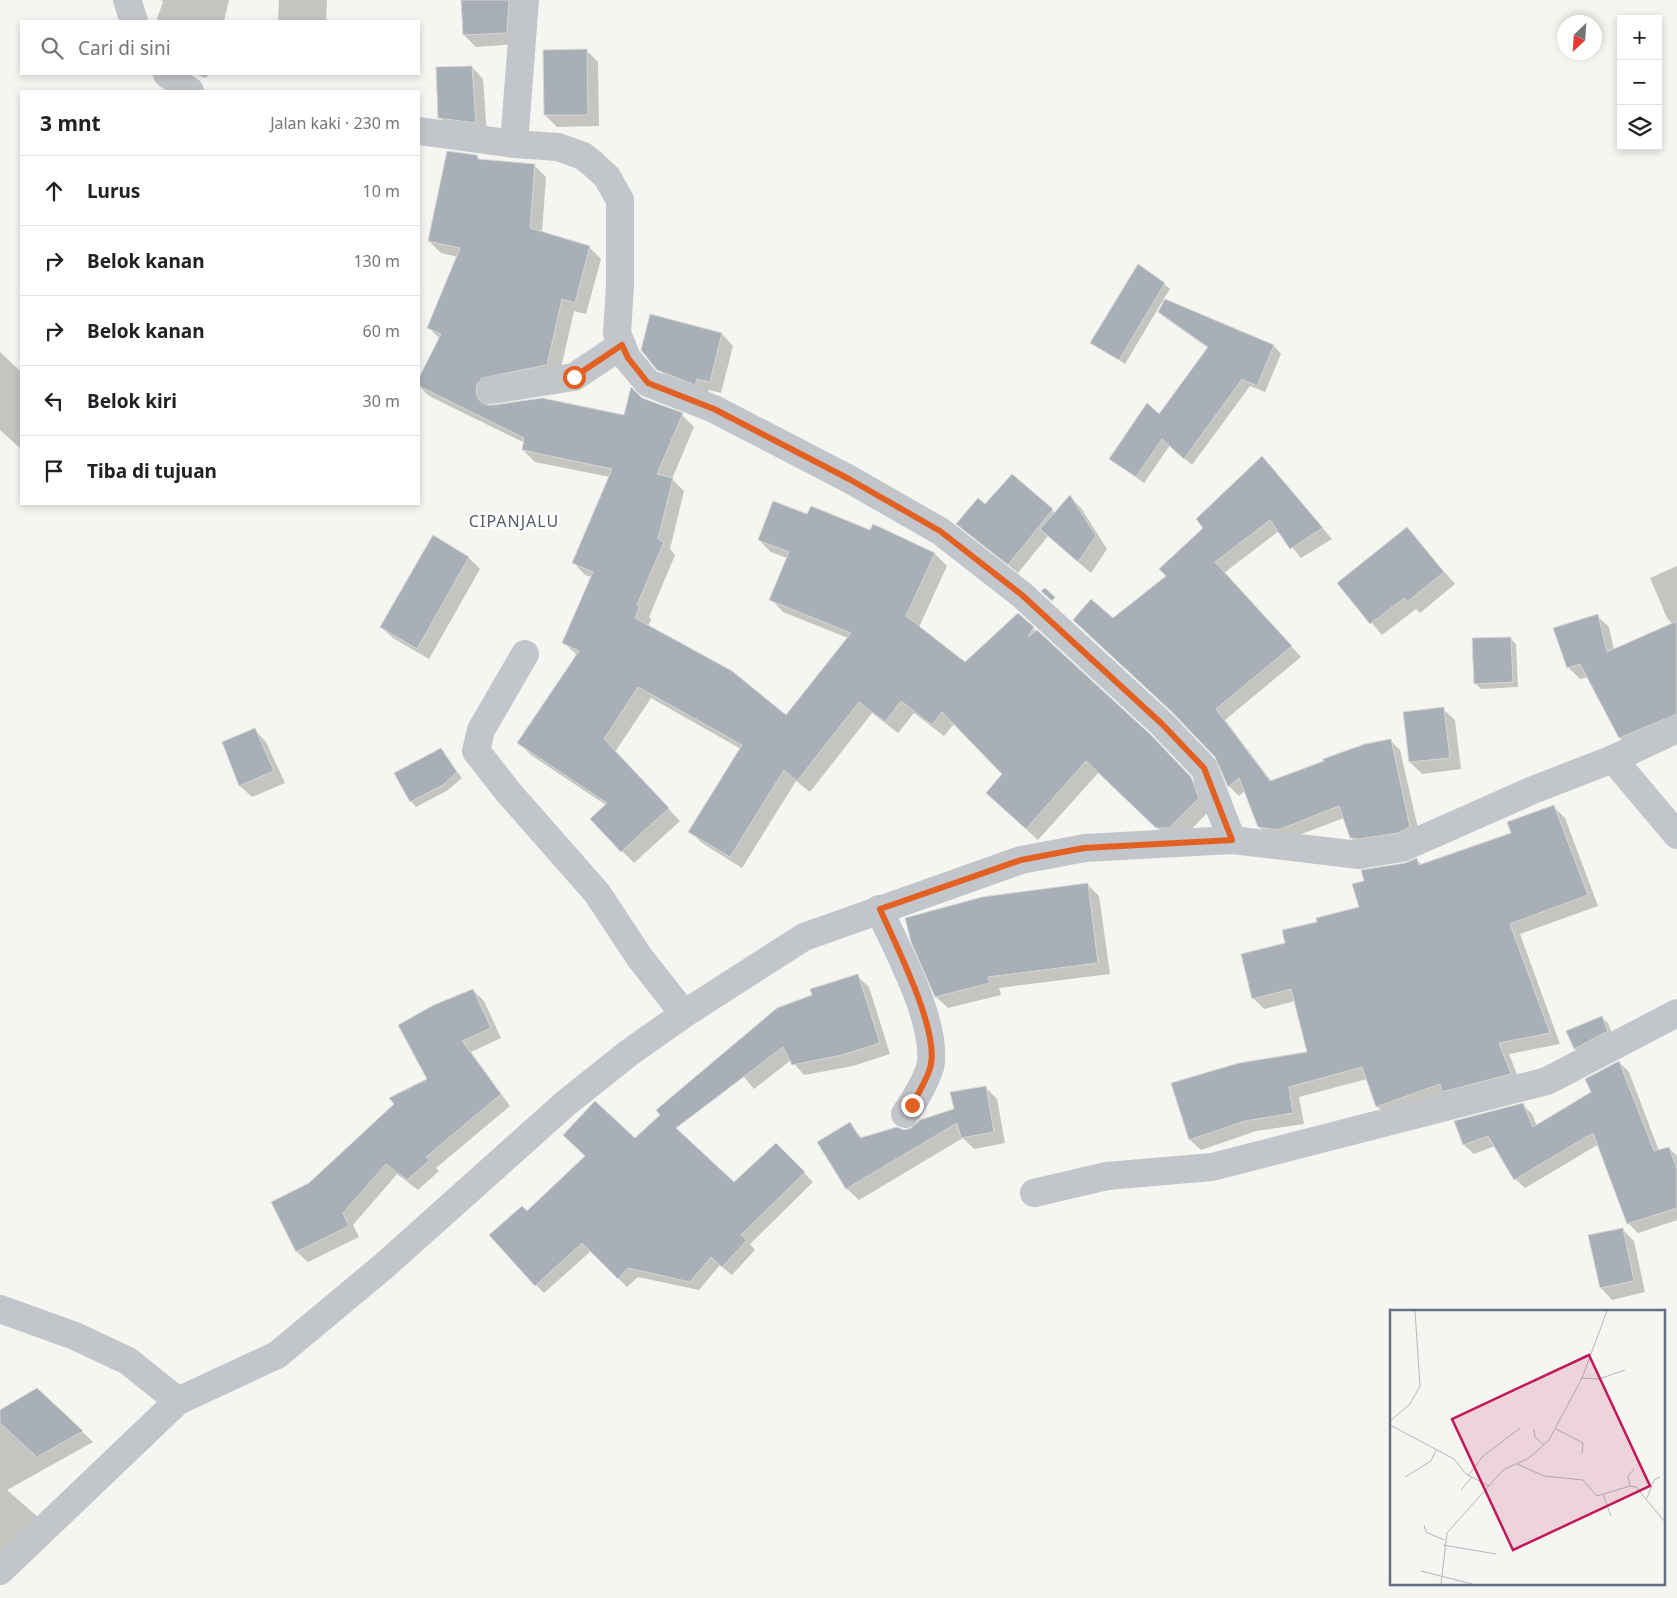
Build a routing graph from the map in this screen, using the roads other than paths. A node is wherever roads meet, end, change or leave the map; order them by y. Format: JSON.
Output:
{"nodes":[{"id":1,"x":127,"y":0,"type":"edge"},
{"id":2,"x":525,"y":0,"type":"edge"},
{"id":3,"x":134,"y":20,"type":"edge"},
{"id":4,"x":168,"y":75,"type":"edge"},
{"id":5,"x":189,"y":90,"type":"edge"},
{"id":6,"x":420,"y":131,"type":"edge"},
{"id":7,"x":514,"y":144,"type":"junction"},
{"id":8,"x":622,"y":345,"type":"junction"},
{"id":9,"x":490,"y":390,"type":"dead end"},
{"id":10,"x":525,"y":654,"type":"dead end"},
{"id":11,"x":1677,"y":729,"type":"edge"},
{"id":12,"x":1614,"y":759,"type":"junction"},
{"id":13,"x":1677,"y":835,"type":"edge"},
{"id":14,"x":1232,"y":840,"type":"junction"},
{"id":15,"x":880,"y":909,"type":"junction"},
{"id":16,"x":1677,"y":1013,"type":"edge"},
{"id":17,"x":684,"y":1014,"type":"junction"},
{"id":18,"x":906,"y":1114,"type":"dead end"},
{"id":19,"x":1034,"y":1193,"type":"dead end"},
{"id":20,"x":0,"y":1309,"type":"edge"},
{"id":21,"x":178,"y":1401,"type":"junction"},
{"id":22,"x":0,"y":1572,"type":"edge"}],
"edges":[{"from":1,"to":3,"type":"street"},
{"from":2,"to":7,"type":"street"},
{"from":4,"to":5,"type":"street"},
{"from":6,"to":7,"type":"street"},
{"from":7,"to":8,"type":"street"},
{"from":8,"to":9,"type":"street"},
{"from":8,"to":14,"type":"street"},
{"from":10,"to":17,"type":"street"},
{"from":11,"to":12,"type":"street"},
{"from":12,"to":13,"type":"street"},
{"from":12,"to":14,"type":"street"},
{"from":14,"to":15,"type":"street"},
{"from":15,"to":17,"type":"street"},
{"from":15,"to":18,"type":"street"},
{"from":16,"to":19,"type":"street"},
{"from":17,"to":21,"type":"street"},
{"from":20,"to":21,"type":"street"},
{"from":21,"to":22,"type":"street"}]}
